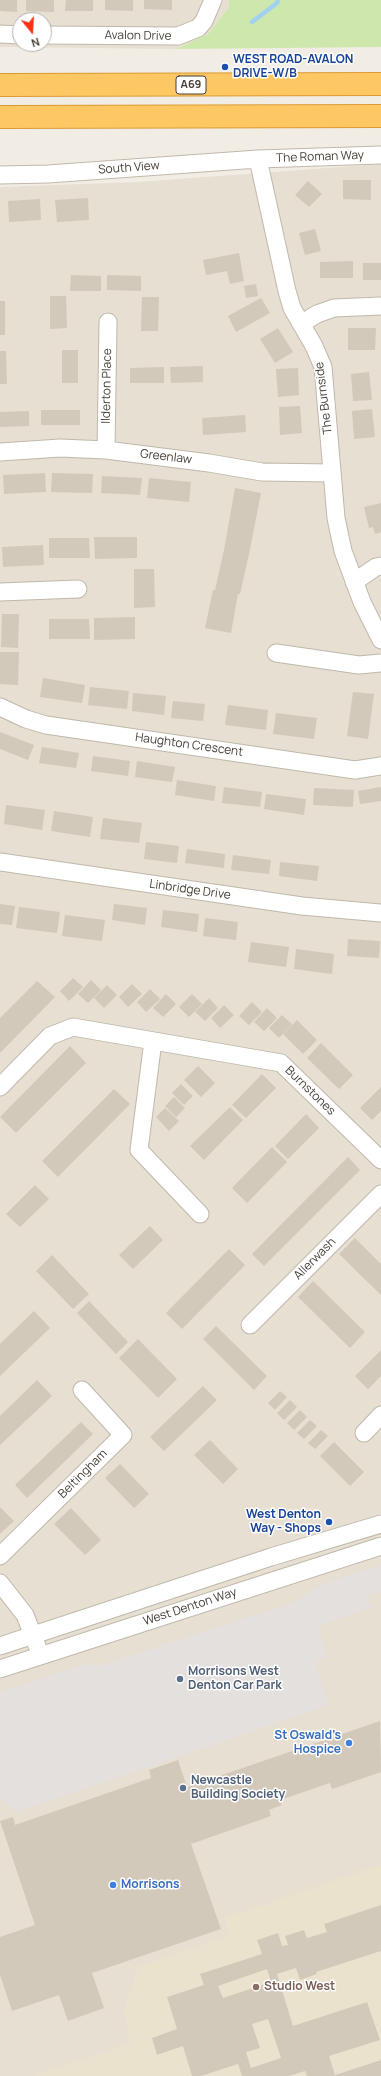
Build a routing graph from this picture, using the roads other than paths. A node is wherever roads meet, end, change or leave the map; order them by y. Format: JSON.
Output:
{"nodes":[{"id":1,"x":213,"y":0,"type":"edge"},
{"id":2,"x":0,"y":34,"type":"edge"},
{"id":3,"x":12,"y":35,"type":"edge"},
{"id":4,"x":52,"y":35,"type":"edge"},
{"id":5,"x":381,"y":84,"type":"edge"},
{"id":6,"x":0,"y":85,"type":"edge"},
{"id":7,"x":0,"y":116,"type":"edge"},
{"id":8,"x":381,"y":116,"type":"edge"},
{"id":9,"x":381,"y":155,"type":"edge"},
{"id":10,"x":258,"y":159,"type":"junction"},
{"id":11,"x":0,"y":175,"type":"edge"},
{"id":12,"x":381,"y":306,"type":"edge"},
{"id":13,"x":108,"y":322,"type":"dead end"},
{"id":14,"x":300,"y":324,"type":"junction"},
{"id":15,"x":106,"y":450,"type":"junction"},
{"id":16,"x":0,"y":452,"type":"edge"},
{"id":17,"x":332,"y":473,"type":"junction"},
{"id":18,"x":381,"y":566,"type":"edge"},
{"id":19,"x":354,"y":582,"type":"junction"},
{"id":20,"x":78,"y":589,"type":"dead end"},
{"id":21,"x":0,"y":592,"type":"edge"},
{"id":22,"x":381,"y":640,"type":"edge"},
{"id":23,"x":276,"y":653,"type":"dead end"},
{"id":24,"x":381,"y":663,"type":"edge"},
{"id":25,"x":0,"y":707,"type":"edge"},
{"id":26,"x":381,"y":766,"type":"edge"},
{"id":27,"x":0,"y":862,"type":"edge"},
{"id":28,"x":381,"y":913,"type":"edge"},
{"id":29,"x":153,"y":1041,"type":"junction"},
{"id":30,"x":0,"y":1087,"type":"edge"},
{"id":31,"x":381,"y":1160,"type":"edge"},
{"id":32,"x":381,"y":1194,"type":"edge"},
{"id":33,"x":200,"y":1214,"type":"dead end"},
{"id":34,"x":250,"y":1324,"type":"dead end"},
{"id":35,"x":82,"y":1390,"type":"dead end"},
{"id":36,"x":381,"y":1415,"type":"edge"},
{"id":37,"x":364,"y":1433,"type":"dead end"},
{"id":38,"x":381,"y":1524,"type":"edge"},
{"id":39,"x":381,"y":1546,"type":"edge"},
{"id":40,"x":0,"y":1556,"type":"edge"},
{"id":41,"x":0,"y":1583,"type":"edge"},
{"id":42,"x":34,"y":1635,"type":"junction"},
{"id":43,"x":0,"y":1646,"type":"edge"},
{"id":44,"x":40,"y":1656,"type":"junction"},
{"id":45,"x":0,"y":1669,"type":"edge"}],
"edges":[{"from":1,"to":4,"type":"street","name":"Avalon Drive"},
{"from":2,"to":3,"type":"street"},
{"from":5,"to":6,"type":"highway","number":"A69"},
{"from":7,"to":8,"type":"highway"},
{"from":9,"to":10,"type":"street","name":"The Roman Way"},
{"from":10,"to":11,"type":"street","name":"South View"},
{"from":10,"to":14,"type":"street","name":"The Burnside"},
{"from":12,"to":14,"type":"street"},
{"from":13,"to":15,"type":"street","name":"Ilderton Place"},
{"from":14,"to":17,"type":"street","name":"The Burnside"},
{"from":15,"to":16,"type":"street","name":"Greenlaw"},
{"from":15,"to":17,"type":"street","name":"Greenlaw"},
{"from":17,"to":19,"type":"street","name":"The Burnside"},
{"from":18,"to":19,"type":"street"},
{"from":19,"to":22,"type":"street","name":"The Burnside"},
{"from":20,"to":21,"type":"street"},
{"from":23,"to":24,"type":"street"},
{"from":25,"to":26,"type":"street","name":"Haughton Crescent"},
{"from":27,"to":28,"type":"street","name":"Linbridge Drive"},
{"from":29,"to":30,"type":"street","name":"Burnstones"},
{"from":29,"to":31,"type":"street","name":"Burnstones"},
{"from":29,"to":33,"type":"street"},
{"from":32,"to":34,"type":"street","name":"Allerwash"},
{"from":35,"to":40,"type":"street","name":"Beltingham"},
{"from":36,"to":37,"type":"street"},
{"from":38,"to":42,"type":"street","name":"West Denton Way"},
{"from":39,"to":44,"type":"street","name":"West Denton Way"},
{"from":41,"to":42,"type":"street"},
{"from":42,"to":43,"type":"street","name":"West Denton Way"},
{"from":42,"to":44,"type":"street"},
{"from":44,"to":45,"type":"street","name":"West Denton Way"}]}
